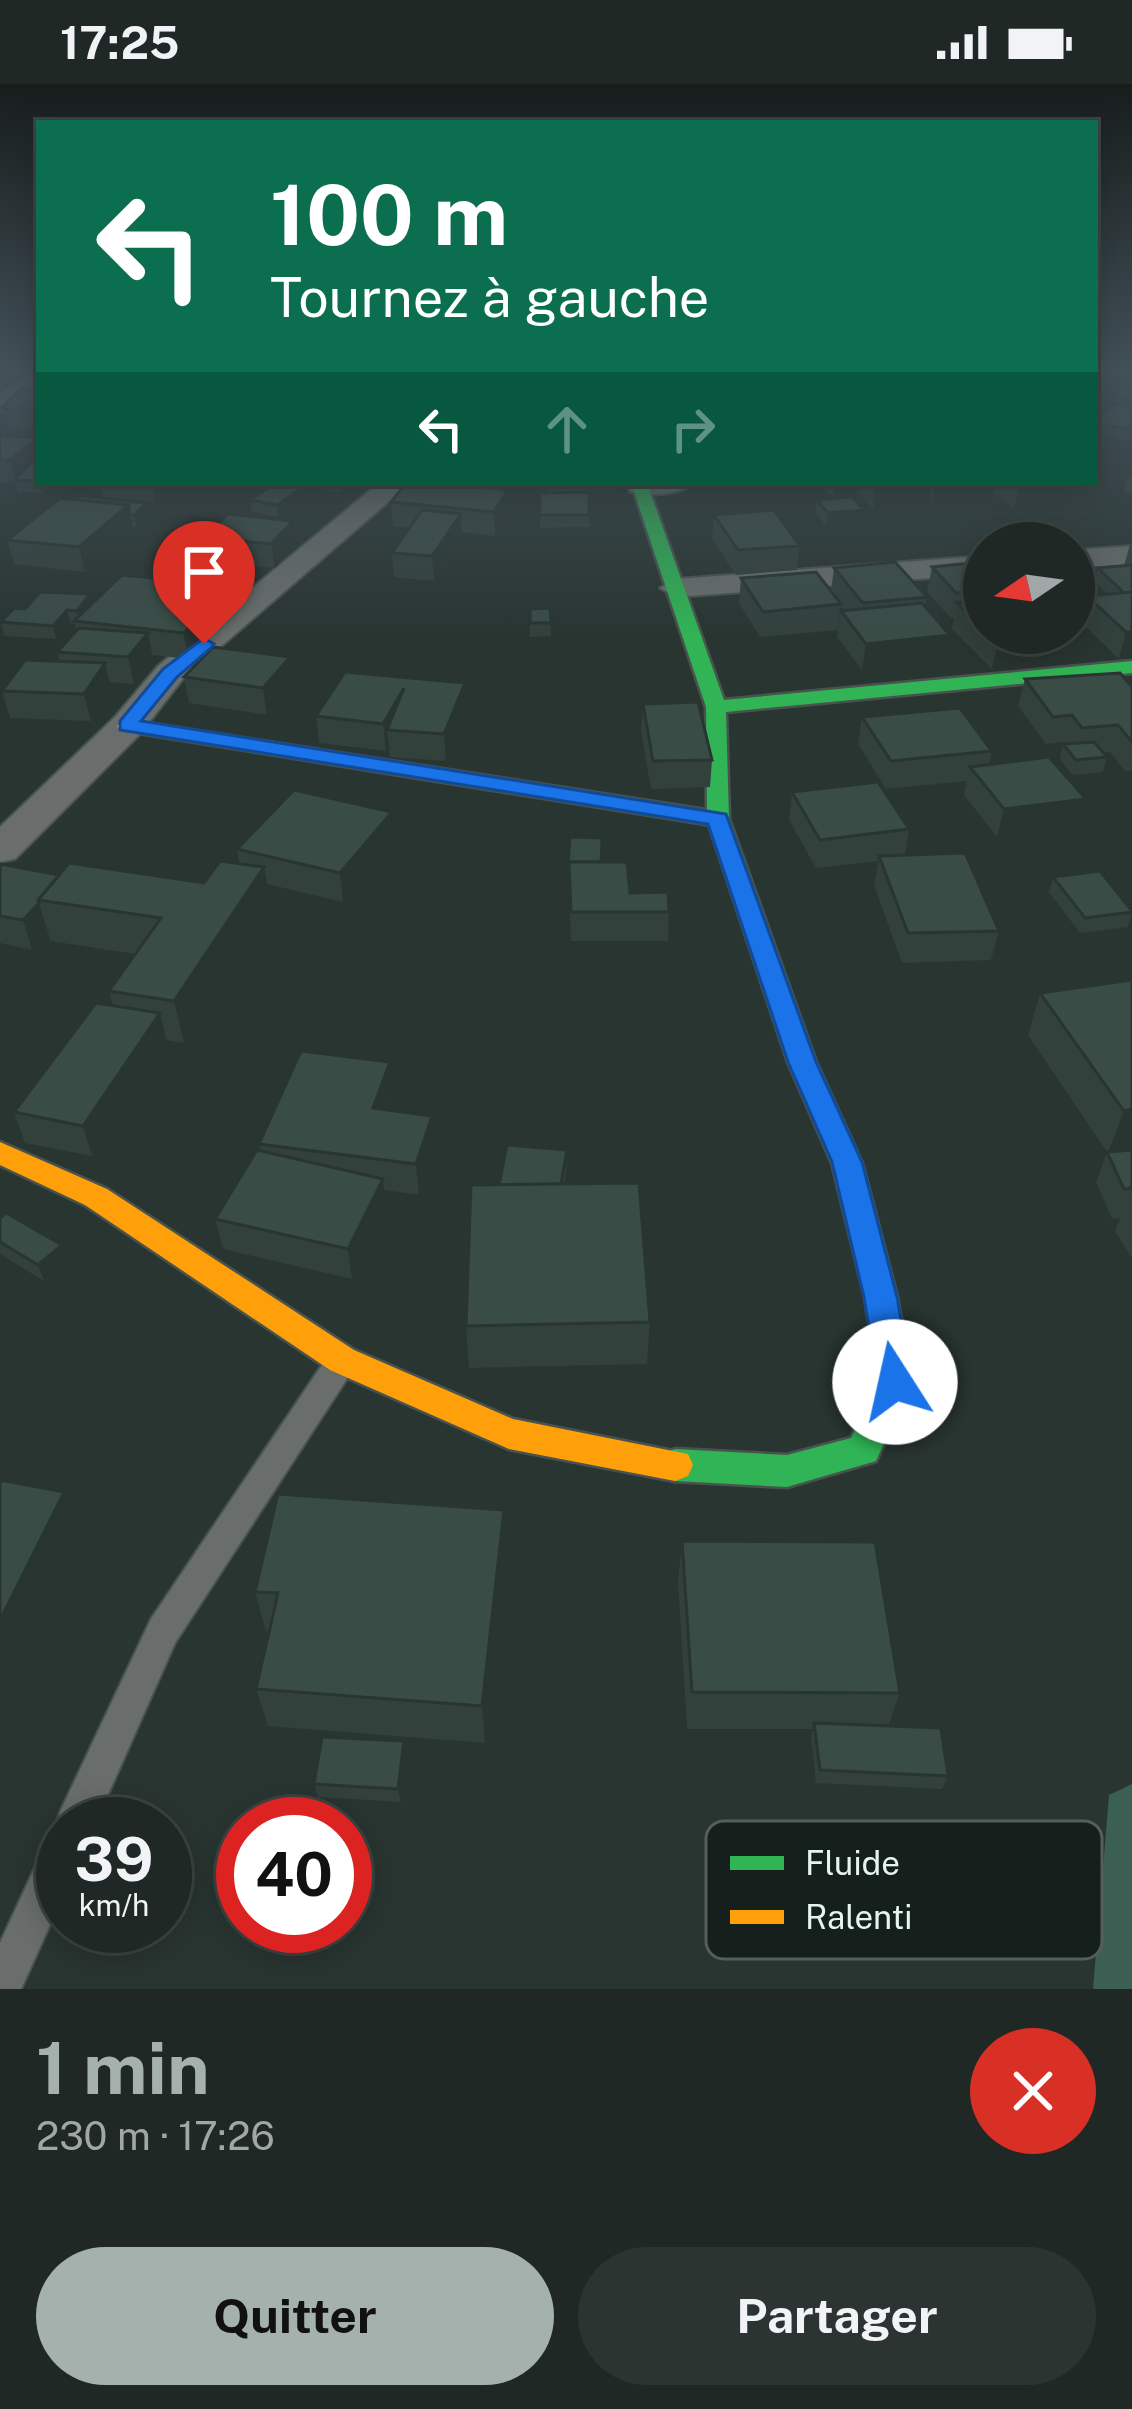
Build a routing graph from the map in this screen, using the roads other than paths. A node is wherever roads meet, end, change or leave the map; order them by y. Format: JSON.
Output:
{"nodes":[{"id":1,"x":392,"y":486,"type":"edge"},
{"id":2,"x":641,"y":486,"type":"edge"},
{"id":3,"x":1131,"y":555,"type":"edge"},
{"id":4,"x":1095,"y":558,"type":"edge"},
{"id":5,"x":963,"y":568,"type":"edge"},
{"id":6,"x":676,"y":588,"type":"junction"},
{"id":7,"x":1132,"y":667,"type":"edge"},
{"id":8,"x":716,"y":706,"type":"junction"},
{"id":9,"x":127,"y":725,"type":"junction"},
{"id":10,"x":718,"y":818,"type":"junction"},
{"id":11,"x":0,"y":850,"type":"edge"},
{"id":12,"x":0,"y":1153,"type":"edge"},
{"id":13,"x":343,"y":1360,"type":"junction"},
{"id":14,"x":87,"y":1797,"type":"edge"},
{"id":15,"x":36,"y":1909,"type":"edge"},
{"id":16,"x":0,"y":1988,"type":"edge"}],
"edges":[{"from":1,"to":9,"type":"street"},
{"from":2,"to":6,"type":"street"},
{"from":3,"to":4,"type":"street"},
{"from":5,"to":6,"type":"street"},
{"from":6,"to":8,"type":"street"},
{"from":7,"to":8,"type":"street"},
{"from":8,"to":10,"type":"street"},
{"from":9,"to":10,"type":"street"},
{"from":9,"to":11,"type":"street"},
{"from":10,"to":13,"type":"street"},
{"from":12,"to":13,"type":"street"},
{"from":13,"to":14,"type":"lane"},
{"from":15,"to":16,"type":"lane"}]}
